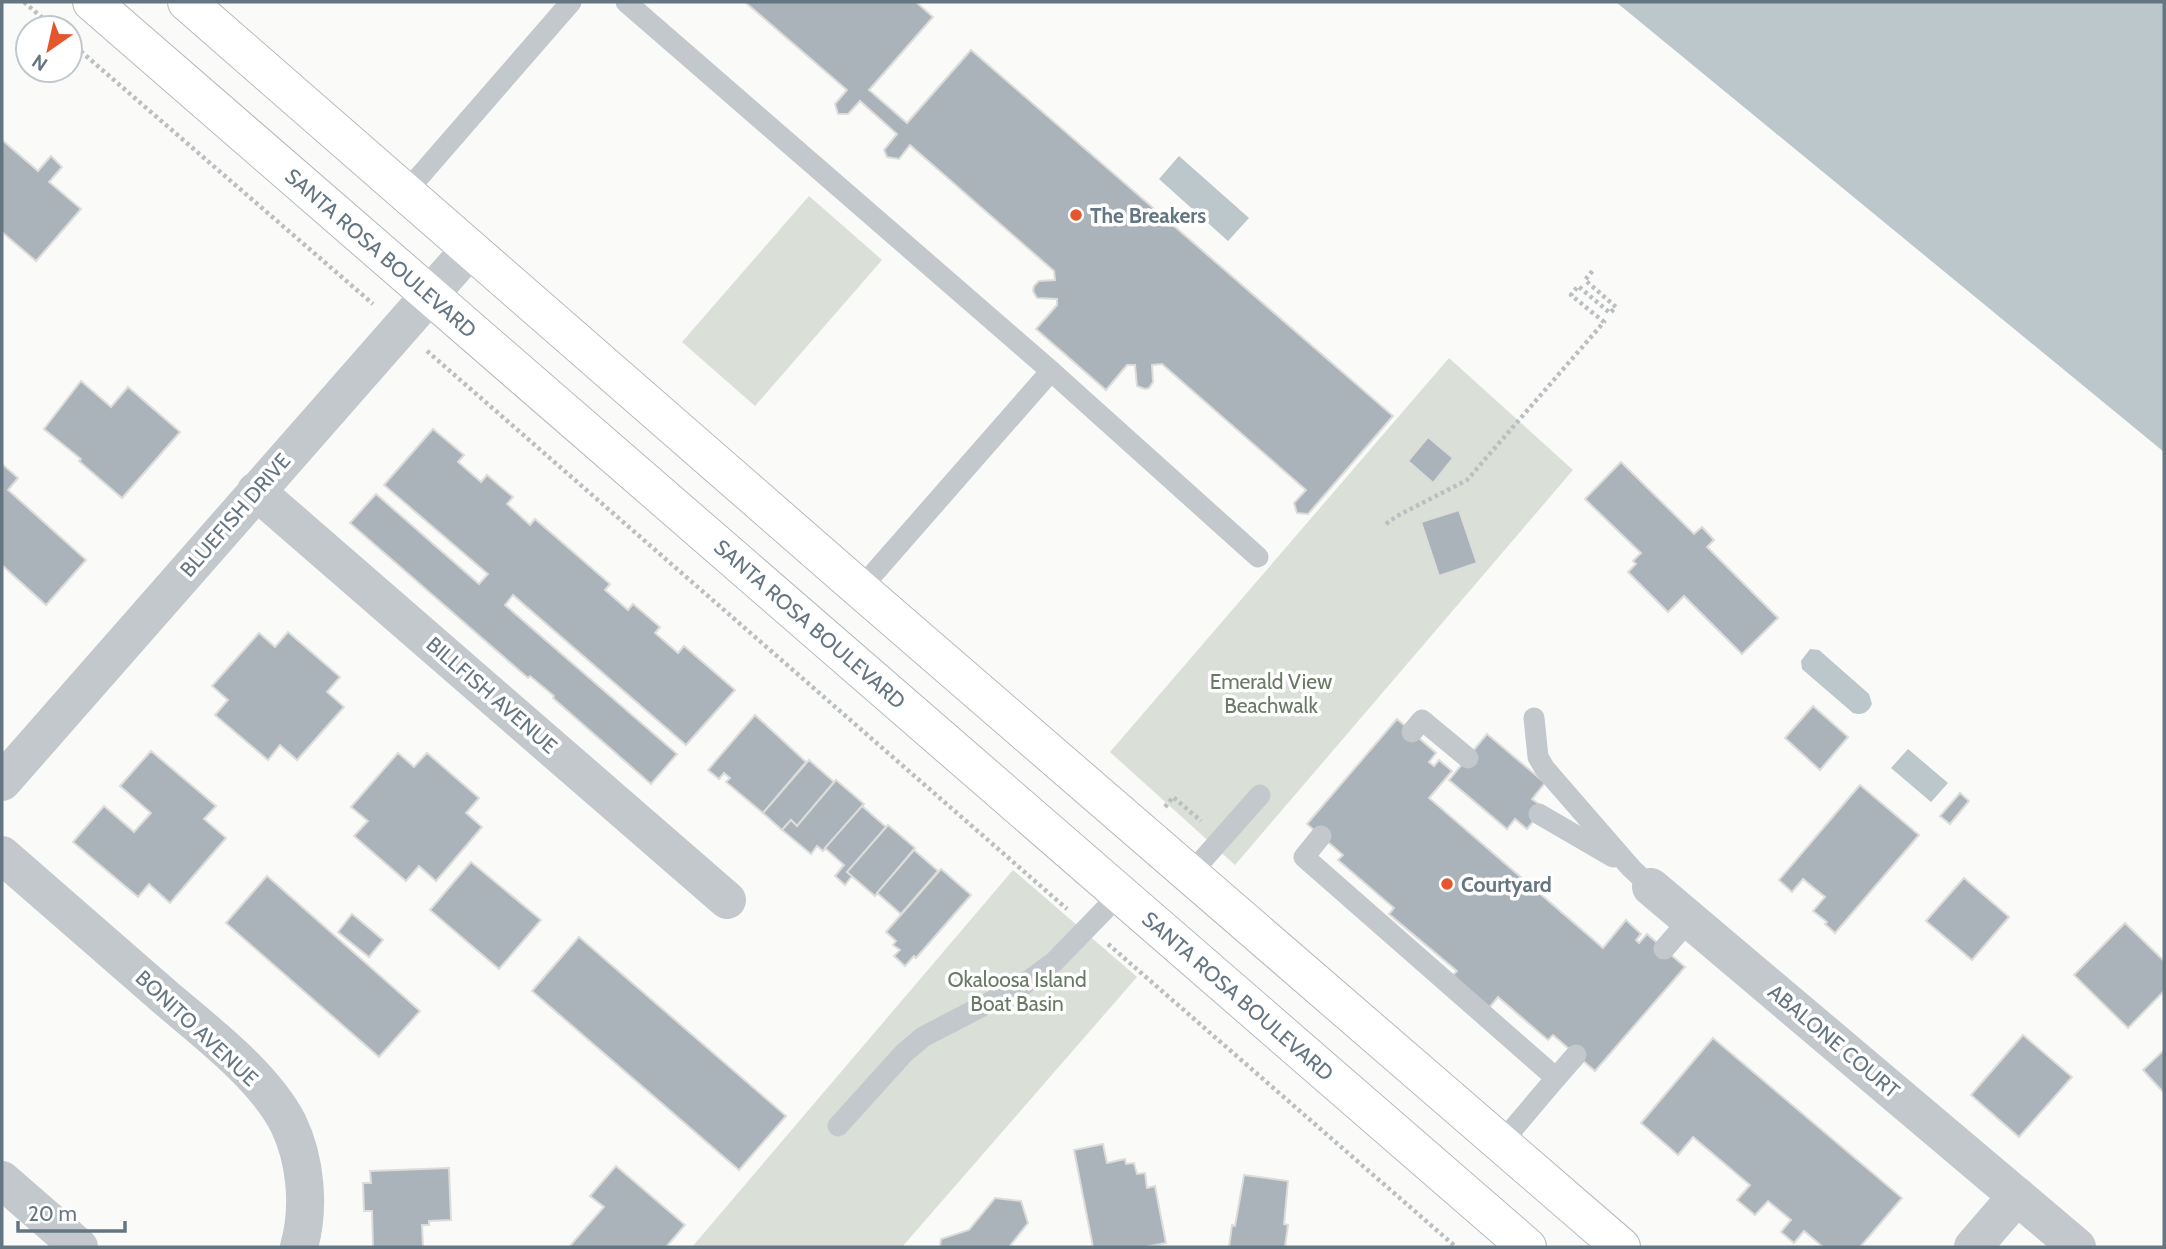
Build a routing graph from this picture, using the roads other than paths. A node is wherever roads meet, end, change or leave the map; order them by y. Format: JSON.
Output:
{"nodes":[{"id":1,"x":92,"y":2,"type":"edge"},
{"id":2,"x":187,"y":2,"type":"edge"},
{"id":3,"x":571,"y":2,"type":"edge"},
{"id":4,"x":626,"y":2,"type":"edge"},
{"id":5,"x":406,"y":192,"type":"junction"},
{"id":6,"x":470,"y":249,"type":"junction"},
{"id":7,"x":429,"y":294,"type":"junction"},
{"id":8,"x":1051,"y":371,"type":"junction"},
{"id":9,"x":256,"y":491,"type":"junction"},
{"id":10,"x":1258,"y":557,"type":"dead end"},
{"id":11,"x":860,"y":589,"type":"junction"},
{"id":12,"x":1534,"y":718,"type":"dead end"},
{"id":13,"x":1412,"y":732,"type":"dead end"},
{"id":14,"x":1468,"y":758,"type":"dead end"},
{"id":15,"x":2,"y":782,"type":"edge"},
{"id":16,"x":1260,"y":794,"type":"dead end"},
{"id":17,"x":1539,"y":814,"type":"dead end"},
{"id":18,"x":1321,"y":836,"type":"dead end"},
{"id":19,"x":2,"y":855,"type":"edge"},
{"id":20,"x":1191,"y":873,"type":"junction"},
{"id":21,"x":1641,"y":877,"type":"junction"},
{"id":22,"x":1120,"y":894,"type":"junction"},
{"id":23,"x":727,"y":900,"type":"dead end"},
{"id":24,"x":1690,"y":919,"type":"junction"},
{"id":25,"x":1664,"y":949,"type":"dead end"},
{"id":26,"x":1576,"y":1055,"type":"dead end"},
{"id":27,"x":1556,"y":1078,"type":"junction"},
{"id":28,"x":838,"y":1126,"type":"dead end"},
{"id":29,"x":1501,"y":1143,"type":"junction"},
{"id":30,"x":2,"y":1181,"type":"edge"},
{"id":31,"x":2017,"y":1196,"type":"junction"},
{"id":32,"x":79,"y":1247,"type":"edge"},
{"id":33,"x":299,"y":1247,"type":"edge"},
{"id":34,"x":1527,"y":1247,"type":"edge"},
{"id":35,"x":1621,"y":1247,"type":"edge"},
{"id":36,"x":1973,"y":1247,"type":"edge"},
{"id":37,"x":2077,"y":1247,"type":"edge"}],
"edges":[{"from":1,"to":7,"type":"street","name":"SANTA ROSA BOULEVARD"},
{"from":2,"to":5,"type":"street"},
{"from":3,"to":5,"type":"lane"},
{"from":4,"to":8,"type":"lane"},
{"from":5,"to":6,"type":"street"},
{"from":6,"to":7,"type":"street","name":"BLUEFISH DRIVE"},
{"from":6,"to":11,"type":"street"},
{"from":7,"to":9,"type":"street","name":"BLUEFISH DRIVE"},
{"from":7,"to":22,"type":"street","name":"SANTA ROSA BOULEVARD"},
{"from":8,"to":10,"type":"lane"},
{"from":8,"to":11,"type":"lane"},
{"from":9,"to":15,"type":"street","name":"BLUEFISH DRIVE"},
{"from":9,"to":23,"type":"street","name":"BILLFISH AVENUE"},
{"from":11,"to":20,"type":"street"},
{"from":12,"to":21,"type":"lane"},
{"from":13,"to":14,"type":"lane"},
{"from":16,"to":20,"type":"lane"},
{"from":17,"to":21,"type":"lane"},
{"from":18,"to":27,"type":"lane"},
{"from":19,"to":33,"type":"street","name":"BONITO AVENUE"},
{"from":20,"to":29,"type":"street"},
{"from":21,"to":24,"type":"street","name":"ABALONE COURT"},
{"from":22,"to":28,"type":"lane"},
{"from":22,"to":34,"type":"street","name":"SANTA ROSA BOULEVARD"},
{"from":24,"to":25,"type":"lane"},
{"from":24,"to":31,"type":"street","name":"ABALONE COURT"},
{"from":26,"to":27,"type":"lane"},
{"from":27,"to":29,"type":"lane"},
{"from":29,"to":35,"type":"street"},
{"from":30,"to":32,"type":"street"},
{"from":31,"to":36,"type":"street"},
{"from":31,"to":37,"type":"street","name":"ABALONE COURT"}]}
